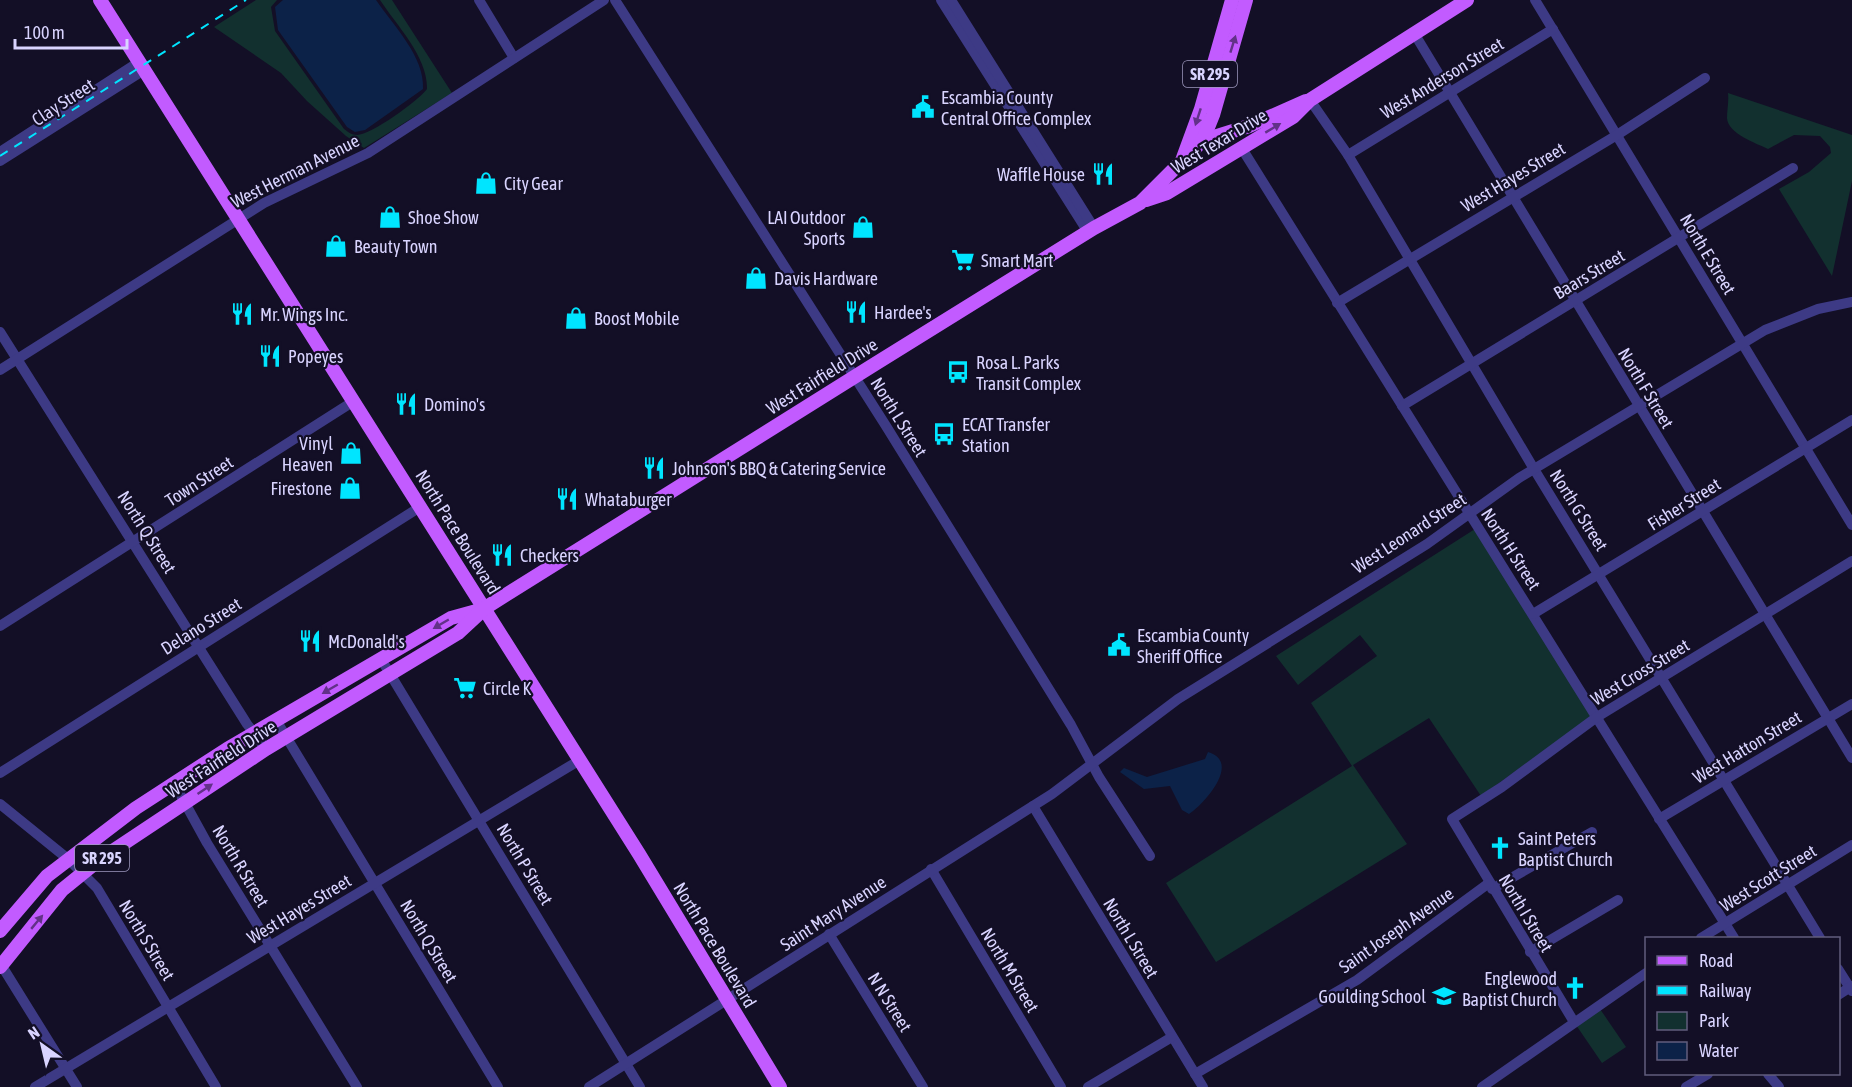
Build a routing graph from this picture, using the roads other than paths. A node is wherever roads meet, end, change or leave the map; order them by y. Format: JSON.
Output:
{"nodes":[{"id":1,"x":100,"y":0,"type":"edge"},
{"id":2,"x":479,"y":0,"type":"edge"},
{"id":3,"x":604,"y":0,"type":"edge"},
{"id":4,"x":615,"y":0,"type":"edge"},
{"id":5,"x":941,"y":0,"type":"edge"},
{"id":6,"x":951,"y":0,"type":"edge"},
{"id":7,"x":1232,"y":0,"type":"edge"},
{"id":8,"x":1246,"y":0,"type":"edge"},
{"id":9,"x":1467,"y":0,"type":"edge"},
{"id":10,"x":1535,"y":0,"type":"edge"},
{"id":11,"x":1553,"y":29,"type":"junction"},
{"id":12,"x":1414,"y":33,"type":"junction"},
{"id":13,"x":514,"y":58,"type":"junction"},
{"id":14,"x":141,"y":66,"type":"junction"},
{"id":15,"x":1705,"y":78,"type":"dead end"},
{"id":16,"x":1450,"y":93,"type":"junction"},
{"id":17,"x":1310,"y":100,"type":"junction"},
{"id":18,"x":1617,"y":135,"type":"junction"},
{"id":19,"x":1203,"y":140,"type":"junction"},
{"id":20,"x":1187,"y":147,"type":"junction"},
{"id":21,"x":1241,"y":147,"type":"junction"},
{"id":22,"x":0,"y":152,"type":"edge"},
{"id":23,"x":1348,"y":155,"type":"junction"},
{"id":24,"x":0,"y":161,"type":"edge"},
{"id":25,"x":1179,"y":166,"type":"junction"},
{"id":26,"x":1793,"y":168,"type":"dead end"},
{"id":27,"x":1513,"y":196,"type":"junction"},
{"id":28,"x":1140,"y":203,"type":"junction"},
{"id":29,"x":238,"y":218,"type":"junction"},
{"id":30,"x":1091,"y":230,"type":"junction"},
{"id":31,"x":1680,"y":239,"type":"junction"},
{"id":32,"x":1410,"y":258,"type":"junction"},
{"id":33,"x":1575,"y":302,"type":"junction"},
{"id":34,"x":1852,"y":302,"type":"edge"},
{"id":35,"x":1336,"y":303,"type":"junction"},
{"id":36,"x":0,"y":332,"type":"edge"},
{"id":37,"x":1742,"y":343,"type":"junction"},
{"id":38,"x":17,"y":359,"type":"junction"},
{"id":39,"x":1473,"y":363,"type":"junction"},
{"id":40,"x":0,"y":370,"type":"edge"},
{"id":41,"x":854,"y":377,"type":"junction"},
{"id":42,"x":354,"y":401,"type":"junction"},
{"id":43,"x":1638,"y":405,"type":"junction"},
{"id":44,"x":1402,"y":406,"type":"junction"},
{"id":45,"x":1852,"y":420,"type":"edge"},
{"id":46,"x":1805,"y":448,"type":"junction"},
{"id":47,"x":1534,"y":469,"type":"junction"},
{"id":48,"x":420,"y":507,"type":"junction"},
{"id":49,"x":1702,"y":512,"type":"junction"},
{"id":50,"x":1470,"y":515,"type":"junction"},
{"id":51,"x":1852,"y":525,"type":"edge"},
{"id":52,"x":134,"y":542,"type":"junction"},
{"id":53,"x":1852,"y":561,"type":"edge"},
{"id":54,"x":1600,"y":575,"type":"junction"},
{"id":55,"x":485,"y":608,"type":"junction"},
{"id":56,"x":1533,"y":614,"type":"junction"},
{"id":57,"x":1764,"y":616,"type":"junction"},
{"id":58,"x":0,"y":626,"type":"edge"},
{"id":59,"x":199,"y":646,"type":"junction"},
{"id":60,"x":381,"y":659,"type":"junction"},
{"id":61,"x":390,"y":673,"type":"junction"},
{"id":62,"x":1663,"y":677,"type":"junction"},
{"id":63,"x":1852,"y":704,"type":"edge"},
{"id":64,"x":1597,"y":717,"type":"junction"},
{"id":65,"x":1828,"y":718,"type":"junction"},
{"id":66,"x":276,"y":720,"type":"junction"},
{"id":67,"x":254,"y":733,"type":"junction"},
{"id":68,"x":286,"y":737,"type":"junction"},
{"id":69,"x":266,"y":749,"type":"junction"},
{"id":70,"x":1852,"y":758,"type":"edge"},
{"id":71,"x":580,"y":760,"type":"junction"},
{"id":72,"x":1092,"y":762,"type":"junction"},
{"id":73,"x":0,"y":773,"type":"edge"},
{"id":74,"x":1724,"y":780,"type":"junction"},
{"id":75,"x":174,"y":783,"type":"junction"},
{"id":76,"x":186,"y":803,"type":"junction"},
{"id":77,"x":0,"y":804,"type":"edge"},
{"id":78,"x":1033,"y":806,"type":"junction"},
{"id":79,"x":1452,"y":819,"type":"joint"},
{"id":80,"x":1659,"y":819,"type":"junction"},
{"id":81,"x":479,"y":820,"type":"junction"},
{"id":82,"x":1592,"y":832,"type":"dead end"},
{"id":83,"x":1852,"y":845,"type":"edge"},
{"id":84,"x":1150,"y":856,"type":"dead end"},
{"id":85,"x":68,"y":859,"type":"junction"},
{"id":86,"x":931,"y":869,"type":"junction"},
{"id":87,"x":83,"y":873,"type":"junction"},
{"id":88,"x":375,"y":883,"type":"junction"},
{"id":89,"x":1788,"y":884,"type":"junction"},
{"id":90,"x":1491,"y":886,"type":"junction"},
{"id":91,"x":1618,"y":900,"type":"dead end"},
{"id":92,"x":1725,"y":924,"type":"junction"},
{"id":93,"x":0,"y":931,"type":"edge"},
{"id":94,"x":829,"y":934,"type":"junction"},
{"id":95,"x":1704,"y":937,"type":"edge"},
{"id":96,"x":1733,"y":937,"type":"edge"},
{"id":97,"x":1819,"y":937,"type":"edge"},
{"id":98,"x":270,"y":946,"type":"junction"},
{"id":99,"x":1530,"y":952,"type":"junction"},
{"id":100,"x":1,"y":965,"type":"edge"},
{"id":101,"x":1840,"y":971,"type":"edge"},
{"id":102,"x":1645,"y":974,"type":"edge"},
{"id":103,"x":1851,"y":988,"type":"edge"},
{"id":104,"x":728,"y":1000,"type":"junction"},
{"id":105,"x":168,"y":1007,"type":"junction"},
{"id":106,"x":1574,"y":1022,"type":"junction"},
{"id":107,"x":1172,"y":1036,"type":"junction"},
{"id":108,"x":626,"y":1064,"type":"junction"},
{"id":109,"x":66,"y":1069,"type":"junction"},
{"id":110,"x":1195,"y":1074,"type":"junction"},
{"id":111,"x":1706,"y":1075,"type":"edge"},
{"id":112,"x":1769,"y":1075,"type":"edge"},
{"id":113,"x":35,"y":1087,"type":"edge"},
{"id":114,"x":77,"y":1087,"type":"edge"},
{"id":115,"x":216,"y":1087,"type":"edge"},
{"id":116,"x":357,"y":1087,"type":"edge"},
{"id":117,"x":498,"y":1087,"type":"edge"},
{"id":118,"x":589,"y":1087,"type":"edge"},
{"id":119,"x":640,"y":1087,"type":"edge"},
{"id":120,"x":780,"y":1087,"type":"edge"},
{"id":121,"x":923,"y":1087,"type":"edge"},
{"id":122,"x":1061,"y":1087,"type":"edge"},
{"id":123,"x":1088,"y":1087,"type":"edge"},
{"id":124,"x":1203,"y":1087,"type":"edge"},
{"id":125,"x":1482,"y":1087,"type":"edge"},
{"id":126,"x":1686,"y":1087,"type":"edge"},
{"id":127,"x":1779,"y":1087,"type":"edge"}],
"edges":[{"from":1,"to":14,"type":"main road","name":"North Pace Boulevard"},
{"from":2,"to":13,"type":"street"},
{"from":3,"to":13,"type":"street","name":"West Herman Avenue"},
{"from":4,"to":41,"type":"street","name":"North L Street"},
{"from":5,"to":30,"type":"street"},
{"from":6,"to":30,"type":"street"},
{"from":7,"to":20,"type":"main road","name":"West Fairfield Drive","number":"SR 295","one_way":true},
{"from":19,"to":8,"type":"main road","number":"SR 295","one_way":true},
{"from":9,"to":12,"type":"main road","name":"West Texar Drive"},
{"from":10,"to":11,"type":"street","name":"North E Street"},
{"from":11,"to":16,"type":"street","name":"West Anderson Street"},
{"from":11,"to":18,"type":"street","name":"North E Street"},
{"from":12,"to":16,"type":"street","name":"North F Street"},
{"from":12,"to":17,"type":"main road","name":"West Texar Drive"},
{"from":13,"to":29,"type":"street","name":"West Herman Avenue"},
{"from":14,"to":22,"type":"street","name":"Clay Street"},
{"from":14,"to":24,"type":"street","name":"Clay Street"},
{"from":14,"to":29,"type":"main road","name":"North Pace Boulevard"},
{"from":15,"to":18,"type":"street","name":"West Hayes Street"},
{"from":16,"to":23,"type":"street","name":"West Anderson Street"},
{"from":16,"to":27,"type":"street","name":"North F Street"},
{"from":17,"to":19,"type":"main road","name":"West Texar Drive"},
{"from":21,"to":17,"type":"main road","name":"West Texar Drive","one_way":true},
{"from":17,"to":23,"type":"street","name":"North G Street"},
{"from":18,"to":27,"type":"street","name":"West Hayes Street"},
{"from":18,"to":31,"type":"street","name":"North E Street"},
{"from":19,"to":20,"type":"main road","name":"West Texar Drive"},
{"from":19,"to":25,"type":"main road","number":"SR 295"},
{"from":20,"to":25,"type":"main road","name":"West Fairfield Drive","number":"SR 295"},
{"from":21,"to":28,"type":"main road","name":"West Texar Drive"},
{"from":21,"to":35,"type":"street","name":"North H Street"},
{"from":23,"to":32,"type":"street","name":"North G Street"},
{"from":25,"to":28,"type":"main road","name":"West Fairfield Drive","number":"SR 295"},
{"from":26,"to":31,"type":"street","name":"Baars Street"},
{"from":27,"to":32,"type":"street","name":"West Hayes Street"},
{"from":27,"to":33,"type":"street","name":"North F Street"},
{"from":28,"to":30,"type":"main road","name":"West Fairfield Drive","number":"SR 295"},
{"from":29,"to":38,"type":"street","name":"West Herman Avenue"},
{"from":29,"to":42,"type":"main road","name":"North Pace Boulevard"},
{"from":30,"to":41,"type":"main road","name":"West Fairfield Drive","number":"SR 295"},
{"from":31,"to":33,"type":"street","name":"Baars Street"},
{"from":31,"to":37,"type":"street","name":"North E Street"},
{"from":32,"to":35,"type":"street","name":"West Hayes Street"},
{"from":32,"to":39,"type":"street","name":"North G Street"},
{"from":33,"to":39,"type":"street","name":"Baars Street"},
{"from":33,"to":43,"type":"street","name":"North F Street"},
{"from":34,"to":37,"type":"street","name":"West Leonard Street"},
{"from":35,"to":44,"type":"street","name":"North H Street"},
{"from":36,"to":38,"type":"street","name":"North Q Street"},
{"from":37,"to":43,"type":"street","name":"West Leonard Street"},
{"from":37,"to":46,"type":"street","name":"North E Street"},
{"from":38,"to":40,"type":"street","name":"West Herman Avenue"},
{"from":38,"to":52,"type":"street","name":"North Q Street"},
{"from":39,"to":44,"type":"street","name":"Baars Street"},
{"from":39,"to":47,"type":"street","name":"North G Street"},
{"from":41,"to":55,"type":"main road","name":"West Fairfield Drive","number":"SR 295"},
{"from":41,"to":72,"type":"street","name":"North L Street"},
{"from":42,"to":48,"type":"main road","name":"North Pace Boulevard"},
{"from":42,"to":52,"type":"street","name":"Town Street"},
{"from":43,"to":47,"type":"street","name":"West Leonard Street"},
{"from":43,"to":49,"type":"street","name":"North F Street"},
{"from":44,"to":50,"type":"street","name":"North H Street"},
{"from":45,"to":46,"type":"street","name":"Fisher Street"},
{"from":46,"to":49,"type":"street","name":"Fisher Street"},
{"from":46,"to":51,"type":"street","name":"North E Street"},
{"from":47,"to":50,"type":"street","name":"West Leonard Street"},
{"from":47,"to":54,"type":"street","name":"North G Street"},
{"from":48,"to":55,"type":"main road","name":"North Pace Boulevard"},
{"from":48,"to":59,"type":"street","name":"Delano Street"},
{"from":49,"to":54,"type":"street","name":"Fisher Street"},
{"from":49,"to":57,"type":"street","name":"North F Street"},
{"from":50,"to":56,"type":"street","name":"North H Street"},
{"from":50,"to":72,"type":"street","name":"West Leonard Street"},
{"from":52,"to":58,"type":"street","name":"Town Street"},
{"from":52,"to":59,"type":"street","name":"North Q Street"},
{"from":53,"to":57,"type":"street","name":"West Cross Street"},
{"from":54,"to":56,"type":"street","name":"Fisher Street"},
{"from":54,"to":62,"type":"street","name":"North G Street"},
{"from":55,"to":60,"type":"main road","name":"West Fairfield Drive","number":"SR 295","one_way":true},
{"from":55,"to":61,"type":"main road","name":"West Fairfield Drive","number":"SR 295"},
{"from":55,"to":71,"type":"main road","name":"North Pace Boulevard"},
{"from":56,"to":64,"type":"street","name":"North H Street"},
{"from":57,"to":62,"type":"street","name":"West Cross Street"},
{"from":57,"to":65,"type":"street","name":"North F Street"},
{"from":59,"to":67,"type":"street","name":"North Q Street"},
{"from":59,"to":73,"type":"street","name":"Delano Street"},
{"from":60,"to":61,"type":"street","name":"North P Street"},
{"from":60,"to":66,"type":"main road","name":"West Fairfield Drive","number":"SR 295","one_way":true},
{"from":61,"to":68,"type":"main road","name":"West Fairfield Drive","number":"SR 295"},
{"from":61,"to":81,"type":"street","name":"North P Street"},
{"from":62,"to":64,"type":"street","name":"West Cross Street"},
{"from":62,"to":74,"type":"street","name":"North G Street"},
{"from":63,"to":65,"type":"street","name":"West Hatton Street"},
{"from":64,"to":79,"type":"street","name":"West Cross Street"},
{"from":64,"to":80,"type":"street","name":"North H Street"},
{"from":65,"to":70,"type":"street","name":"North F Street"},
{"from":65,"to":74,"type":"street","name":"West Hatton Street"},
{"from":66,"to":67,"type":"main road","name":"West Fairfield Drive","number":"SR 295"},
{"from":66,"to":68,"type":"street","name":"North Q Street"},
{"from":67,"to":69,"type":"street","name":"North Q Street"},
{"from":67,"to":75,"type":"main road","name":"West Fairfield Drive","number":"SR 295"},
{"from":68,"to":69,"type":"main road","name":"West Fairfield Drive","number":"SR 295"},
{"from":68,"to":88,"type":"street","name":"North Q Street"},
{"from":76,"to":69,"type":"main road","name":"West Fairfield Drive","number":"SR 295","one_way":true},
{"from":71,"to":81,"type":"street","name":"West Hayes Street"},
{"from":71,"to":104,"type":"main road","name":"North Pace Boulevard"},
{"from":72,"to":78,"type":"street","name":"Saint Mary Avenue"},
{"from":72,"to":84,"type":"street"},
{"from":74,"to":80,"type":"street","name":"West Hatton Street"},
{"from":74,"to":89,"type":"street","name":"North G Street"},
{"from":75,"to":76,"type":"street","name":"North R Street"},
{"from":75,"to":85,"type":"main road","name":"West Fairfield Drive","number":"SR 295"},
{"from":76,"to":87,"type":"main road","name":"West Fairfield Drive","number":"SR 295"},
{"from":76,"to":98,"type":"street","name":"North R Street"},
{"from":77,"to":85,"type":"street","name":"North S Street"},
{"from":78,"to":86,"type":"street","name":"Saint Mary Avenue"},
{"from":78,"to":107,"type":"street","name":"North L Street"},
{"from":79,"to":90,"type":"street","name":"North I Street"},
{"from":80,"to":92,"type":"street","name":"North H Street"},
{"from":81,"to":88,"type":"street","name":"West Hayes Street"},
{"from":81,"to":108,"type":"street","name":"North P Street"},
{"from":82,"to":90,"type":"street","name":"Saint Joseph Avenue"},
{"from":83,"to":89,"type":"street","name":"West Scott Street"},
{"from":85,"to":87,"type":"street","name":"North S Street"},
{"from":85,"to":93,"type":"main road","name":"West Fairfield Drive","number":"SR 295"},
{"from":86,"to":94,"type":"street","name":"Saint Mary Avenue"},
{"from":86,"to":122,"type":"street","name":"North M Street"},
{"from":100,"to":87,"type":"main road","name":"West Fairfield Drive","number":"SR 295","one_way":true},
{"from":87,"to":105,"type":"street","name":"North S Street"},
{"from":88,"to":98,"type":"street","name":"West Hayes Street"},
{"from":88,"to":117,"type":"street","name":"North Q Street"},
{"from":89,"to":92,"type":"street","name":"West Scott Street"},
{"from":89,"to":97,"type":"street","name":"North G Street"},
{"from":90,"to":99,"type":"street","name":"North I Street"},
{"from":90,"to":110,"type":"street","name":"Saint Joseph Avenue"},
{"from":91,"to":99,"type":"street"},
{"from":92,"to":95,"type":"street","name":"West Scott Street"},
{"from":92,"to":96,"type":"street","name":"North H Street"},
{"from":94,"to":104,"type":"street","name":"Saint Mary Avenue"},
{"from":94,"to":121,"type":"street","name":"N N Street"},
{"from":98,"to":105,"type":"street","name":"West Hayes Street"},
{"from":98,"to":116,"type":"street","name":"North R Street"},
{"from":99,"to":106,"type":"street","name":"North I Street"},
{"from":100,"to":109,"type":"street"},
{"from":101,"to":103,"type":"street"},
{"from":102,"to":106,"type":"street"},
{"from":104,"to":108,"type":"street","name":"Saint Mary Avenue"},
{"from":104,"to":120,"type":"main road","name":"North Pace Boulevard"},
{"from":105,"to":109,"type":"street","name":"West Hayes Street"},
{"from":105,"to":115,"type":"street","name":"North S Street"},
{"from":106,"to":125,"type":"street"},
{"from":107,"to":110,"type":"street","name":"North L Street"},
{"from":107,"to":123,"type":"street"},
{"from":108,"to":118,"type":"street","name":"Saint Mary Avenue"},
{"from":108,"to":119,"type":"street","name":"North P Street"},
{"from":109,"to":113,"type":"street","name":"West Hayes Street"},
{"from":109,"to":114,"type":"street"},
{"from":110,"to":124,"type":"street","name":"North L Street"},
{"from":111,"to":126,"type":"street"},
{"from":112,"to":127,"type":"street"}]}
